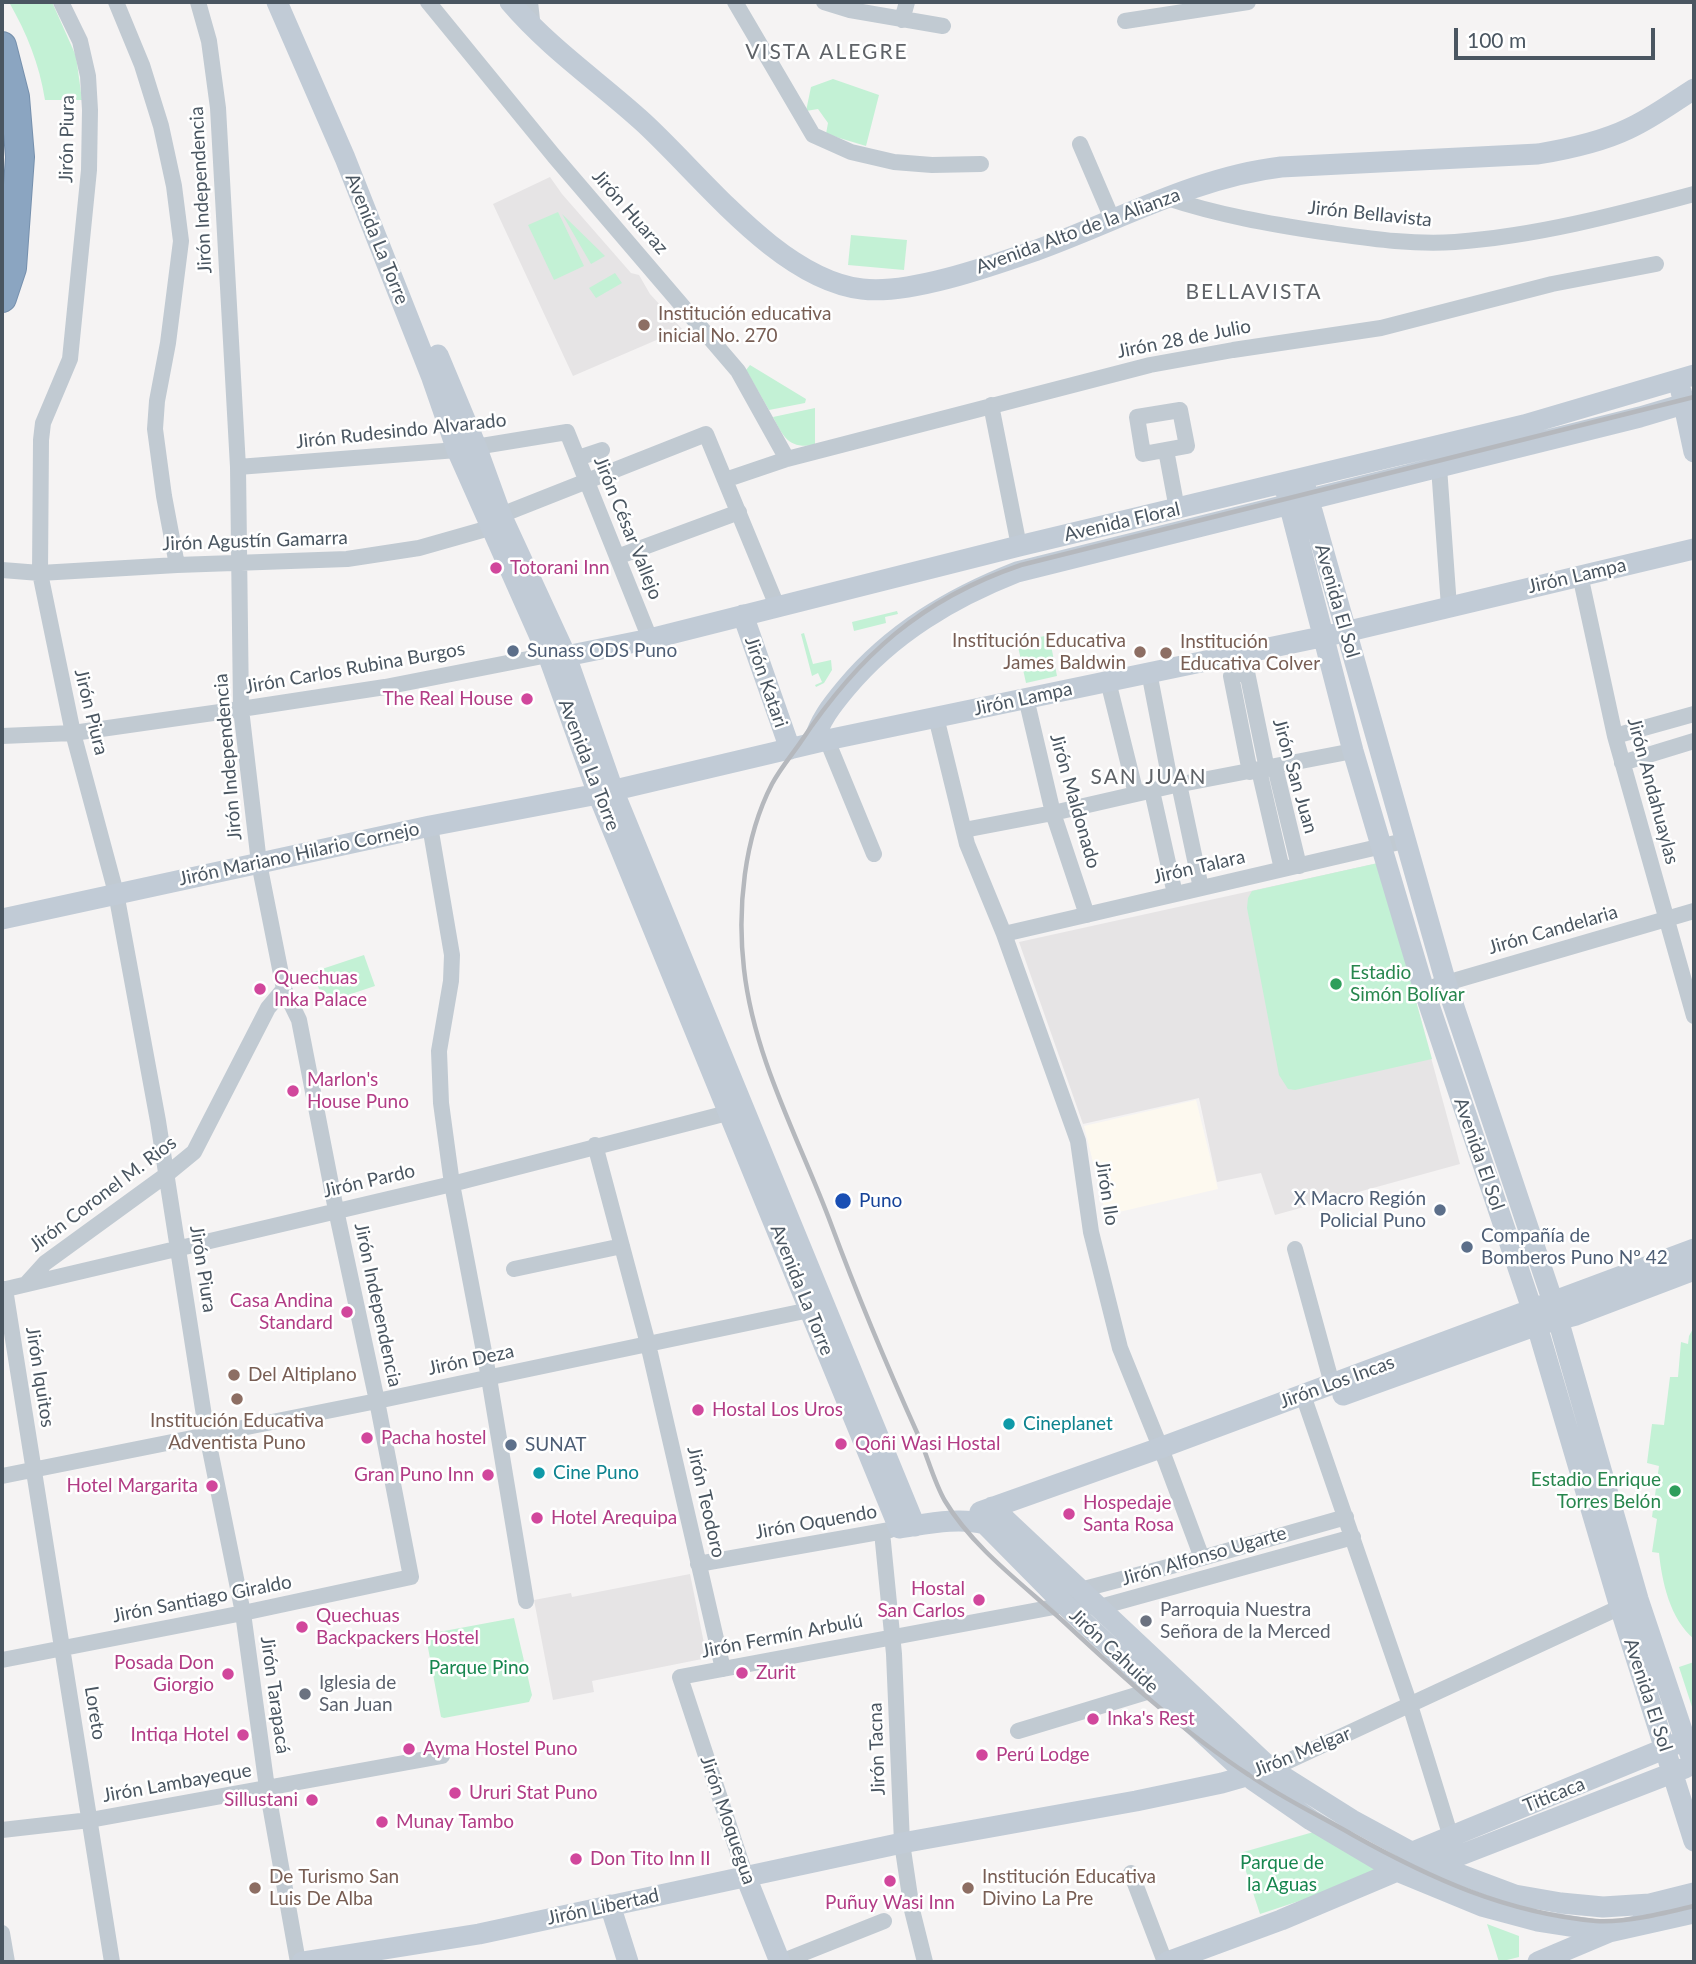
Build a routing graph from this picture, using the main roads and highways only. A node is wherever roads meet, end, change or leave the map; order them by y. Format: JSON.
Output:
{"nodes":[{"id":1,"x":2,"y":46,"type":"edge"},
{"id":2,"x":2,"y":298,"type":"edge"}],
"edges":[{"from":1,"to":2,"type":"highway"}]}
